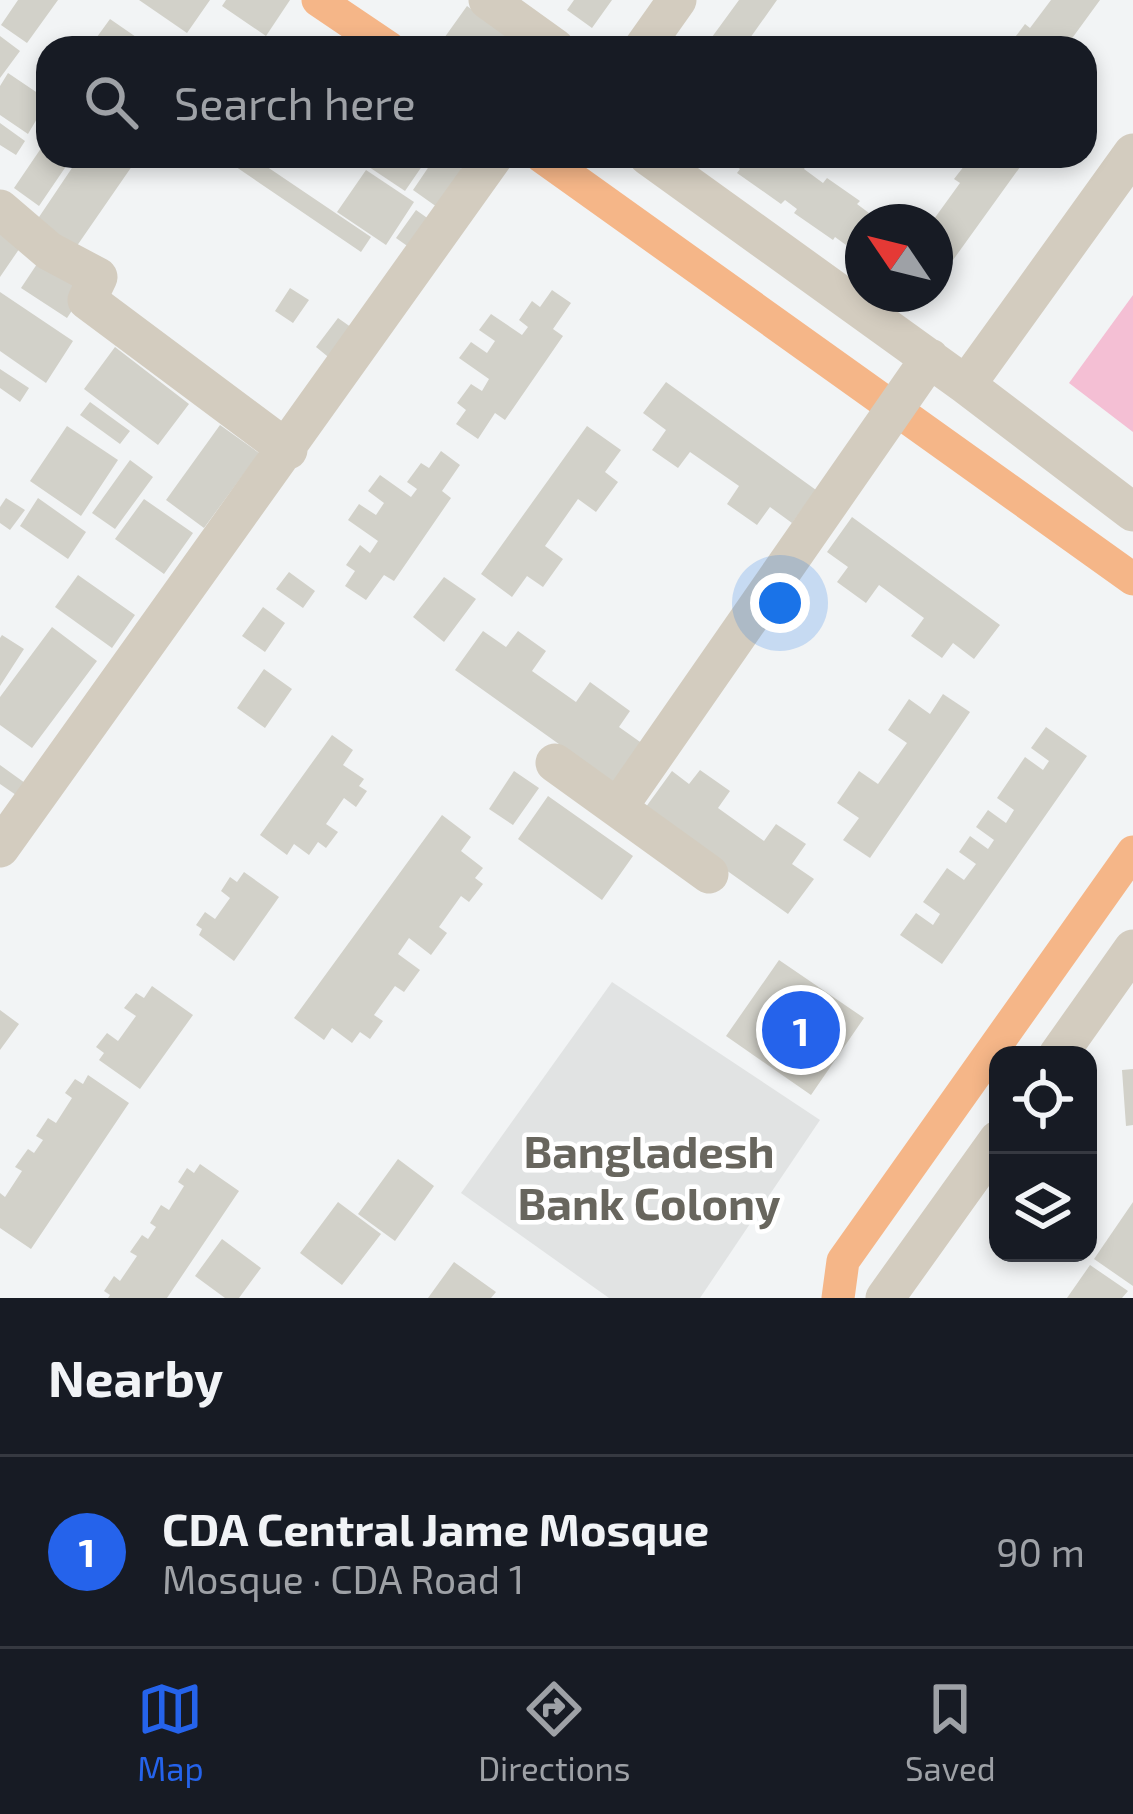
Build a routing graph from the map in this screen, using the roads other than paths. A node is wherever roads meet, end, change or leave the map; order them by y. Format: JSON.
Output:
{"nodes":[{"id":1,"x":471,"y":0,"type":"edge"},
{"id":2,"x":488,"y":0,"type":"edge"},
{"id":3,"x":677,"y":0,"type":"edge"},
{"id":4,"x":520,"y":36,"type":"edge"},
{"id":5,"x":538,"y":36,"type":"edge"},
{"id":6,"x":652,"y":36,"type":"edge"},
{"id":7,"x":1133,"y":153,"type":"edge"},
{"id":8,"x":486,"y":168,"type":"edge"},
{"id":9,"x":665,"y":168,"type":"edge"},
{"id":10,"x":0,"y":209,"type":"edge"},
{"id":11,"x":929,"y":359,"type":"junction"},
{"id":12,"x":966,"y":385,"type":"junction"},
{"id":13,"x":288,"y":449,"type":"junction"},
{"id":14,"x":1133,"y":512,"type":"edge"},
{"id":15,"x":555,"y":763,"type":"dead end"},
{"id":16,"x":619,"y":806,"type":"junction"},
{"id":17,"x":0,"y":848,"type":"edge"},
{"id":18,"x":709,"y":874,"type":"dead end"},
{"id":19,"x":1133,"y":949,"type":"edge"},
{"id":20,"x":1064,"y":1046,"type":"edge"},
{"id":21,"x":989,"y":1152,"type":"edge"},
{"id":22,"x":884,"y":1298,"type":"edge"}],
"edges":[{"from":1,"to":4,"type":"street"},
{"from":2,"to":5,"type":"street"},
{"from":3,"to":6,"type":"street"},
{"from":7,"to":12,"type":"street"},
{"from":8,"to":13,"type":"street"},
{"from":9,"to":11,"type":"street"},
{"from":10,"to":13,"type":"street"},
{"from":11,"to":12,"type":"street"},
{"from":11,"to":16,"type":"street"},
{"from":12,"to":14,"type":"street"},
{"from":13,"to":17,"type":"street"},
{"from":15,"to":16,"type":"street"},
{"from":16,"to":18,"type":"street"},
{"from":19,"to":20,"type":"street"},
{"from":21,"to":22,"type":"street"}]}
